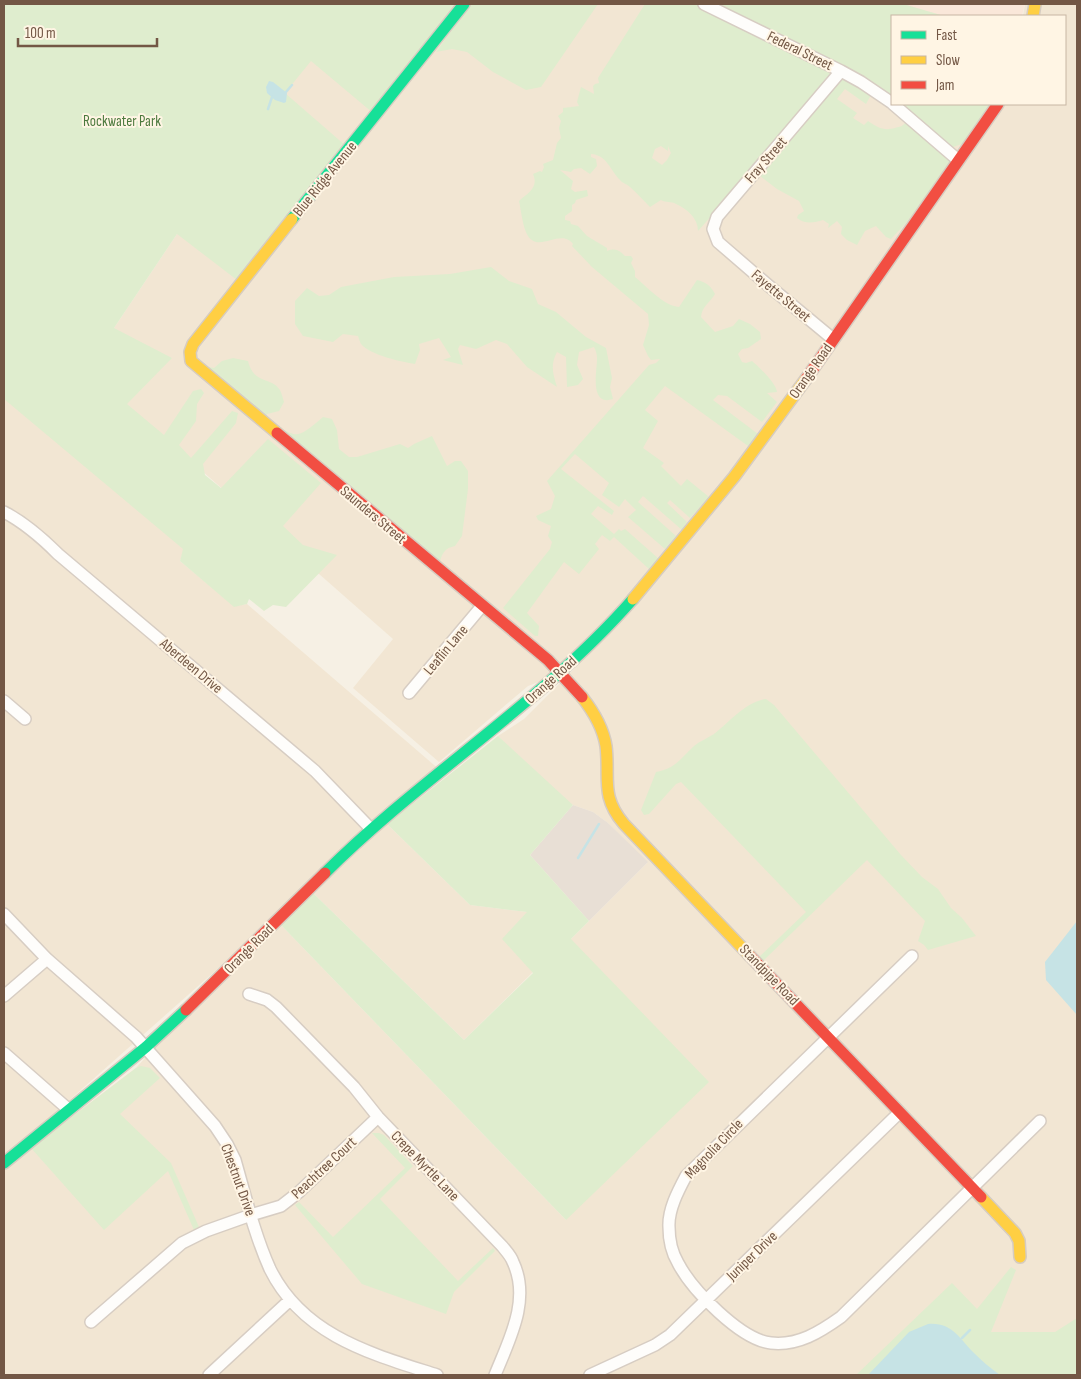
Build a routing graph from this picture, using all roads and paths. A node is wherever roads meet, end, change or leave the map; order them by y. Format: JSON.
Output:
{"nodes":[{"id":1,"x":464,"y":4,"type":"edge"},
{"id":2,"x":704,"y":4,"type":"edge"},
{"id":3,"x":841,"y":71,"type":"junction"},
{"id":4,"x":891,"y":103,"type":"edge"},
{"id":5,"x":894,"y":105,"type":"edge"},
{"id":6,"x":997,"y":105,"type":"edge"},
{"id":7,"x":958,"y":160,"type":"junction"},
{"id":8,"x":730,"y":252,"type":"joint"},
{"id":9,"x":833,"y":339,"type":"junction"},
{"id":10,"x":190,"y":356,"type":"joint"},
{"id":11,"x":4,"y":512,"type":"edge"},
{"id":12,"x":482,"y":606,"type":"junction"},
{"id":13,"x":560,"y":672,"type":"junction"},
{"id":14,"x":410,"y":693,"type":"dead end"},
{"id":15,"x":4,"y":702,"type":"edge"},
{"id":16,"x":25,"y":719,"type":"dead end"},
{"id":17,"x":371,"y":829,"type":"junction"},
{"id":18,"x":4,"y":914,"type":"edge"},
{"id":19,"x":912,"y":956,"type":"dead end"},
{"id":20,"x":47,"y":959,"type":"junction"},
{"id":21,"x":249,"y":994,"type":"dead end"},
{"id":22,"x":4,"y":996,"type":"edge"},
{"id":23,"x":829,"y":1036,"type":"junction"},
{"id":24,"x":146,"y":1047,"type":"junction"},
{"id":25,"x":4,"y":1054,"type":"edge"},
{"id":26,"x":68,"y":1109,"type":"junction"},
{"id":27,"x":899,"y":1113,"type":"junction"},
{"id":28,"x":378,"y":1117,"type":"junction"},
{"id":29,"x":1040,"y":1121,"type":"dead end"},
{"id":30,"x":4,"y":1163,"type":"edge"},
{"id":31,"x":972,"y":1188,"type":"junction"},
{"id":32,"x":252,"y":1215,"type":"junction"},
{"id":33,"x":1020,"y":1257,"type":"dead end"},
{"id":34,"x":290,"y":1300,"type":"junction"},
{"id":35,"x":707,"y":1300,"type":"junction"},
{"id":36,"x":91,"y":1322,"type":"dead end"},
{"id":37,"x":209,"y":1375,"type":"edge"},
{"id":38,"x":437,"y":1375,"type":"edge"},
{"id":39,"x":495,"y":1375,"type":"edge"},
{"id":40,"x":590,"y":1375,"type":"edge"}],
"edges":[{"from":1,"to":10,"type":"street","name":"Blue Ridge Avenue"},
{"from":2,"to":3,"type":"street","name":"Federal Street"},
{"from":3,"to":4,"type":"street","name":"Federal Street"},
{"from":3,"to":8,"type":"street","name":"Fray Street"},
{"from":5,"to":7,"type":"street","name":"Federal Street"},
{"from":6,"to":7,"type":"street","name":"Orange Road"},
{"from":7,"to":9,"type":"street","name":"Orange Road"},
{"from":8,"to":9,"type":"street","name":"Fayette Street"},
{"from":9,"to":13,"type":"street","name":"Orange Road"},
{"from":10,"to":12,"type":"street","name":"Saunders Street"},
{"from":11,"to":17,"type":"street","name":"Aberdeen Drive"},
{"from":12,"to":13,"type":"street","name":"Saunders Street"},
{"from":12,"to":14,"type":"street","name":"Leaflin Lane"},
{"from":13,"to":17,"type":"street","name":"Orange Road"},
{"from":13,"to":23,"type":"street","name":"Standpipe Road"},
{"from":15,"to":16,"type":"street"},
{"from":17,"to":24,"type":"street","name":"Orange Road"},
{"from":18,"to":20,"type":"street","name":"Chestnut Drive"},
{"from":19,"to":23,"type":"street","name":"Magnolia Circle"},
{"from":20,"to":22,"type":"street"},
{"from":20,"to":24,"type":"street","name":"Chestnut Drive"},
{"from":21,"to":28,"type":"street","name":"Crepe Myrtle Lane"},
{"from":23,"to":27,"type":"street","name":"Standpipe Road"},
{"from":23,"to":35,"type":"street","name":"Magnolia Circle"},
{"from":24,"to":26,"type":"street","name":"Orange Road"},
{"from":24,"to":32,"type":"street","name":"Chestnut Drive"},
{"from":25,"to":26,"type":"street"},
{"from":26,"to":30,"type":"street","name":"Orange Road"},
{"from":27,"to":31,"type":"street","name":"Standpipe Road"},
{"from":27,"to":35,"type":"street","name":"Juniper Drive"},
{"from":28,"to":32,"type":"street","name":"Peachtree Court"},
{"from":28,"to":39,"type":"street","name":"Crepe Myrtle Lane"},
{"from":29,"to":31,"type":"street","name":"Magnolia Circle"},
{"from":31,"to":33,"type":"street","name":"Standpipe Road"},
{"from":31,"to":35,"type":"street","name":"Magnolia Circle"},
{"from":32,"to":34,"type":"street","name":"Chestnut Drive"},
{"from":32,"to":36,"type":"street","name":"Peachtree Court"},
{"from":34,"to":37,"type":"street"},
{"from":34,"to":38,"type":"street","name":"Chestnut Drive"},
{"from":35,"to":40,"type":"street","name":"Juniper Drive"}]}
